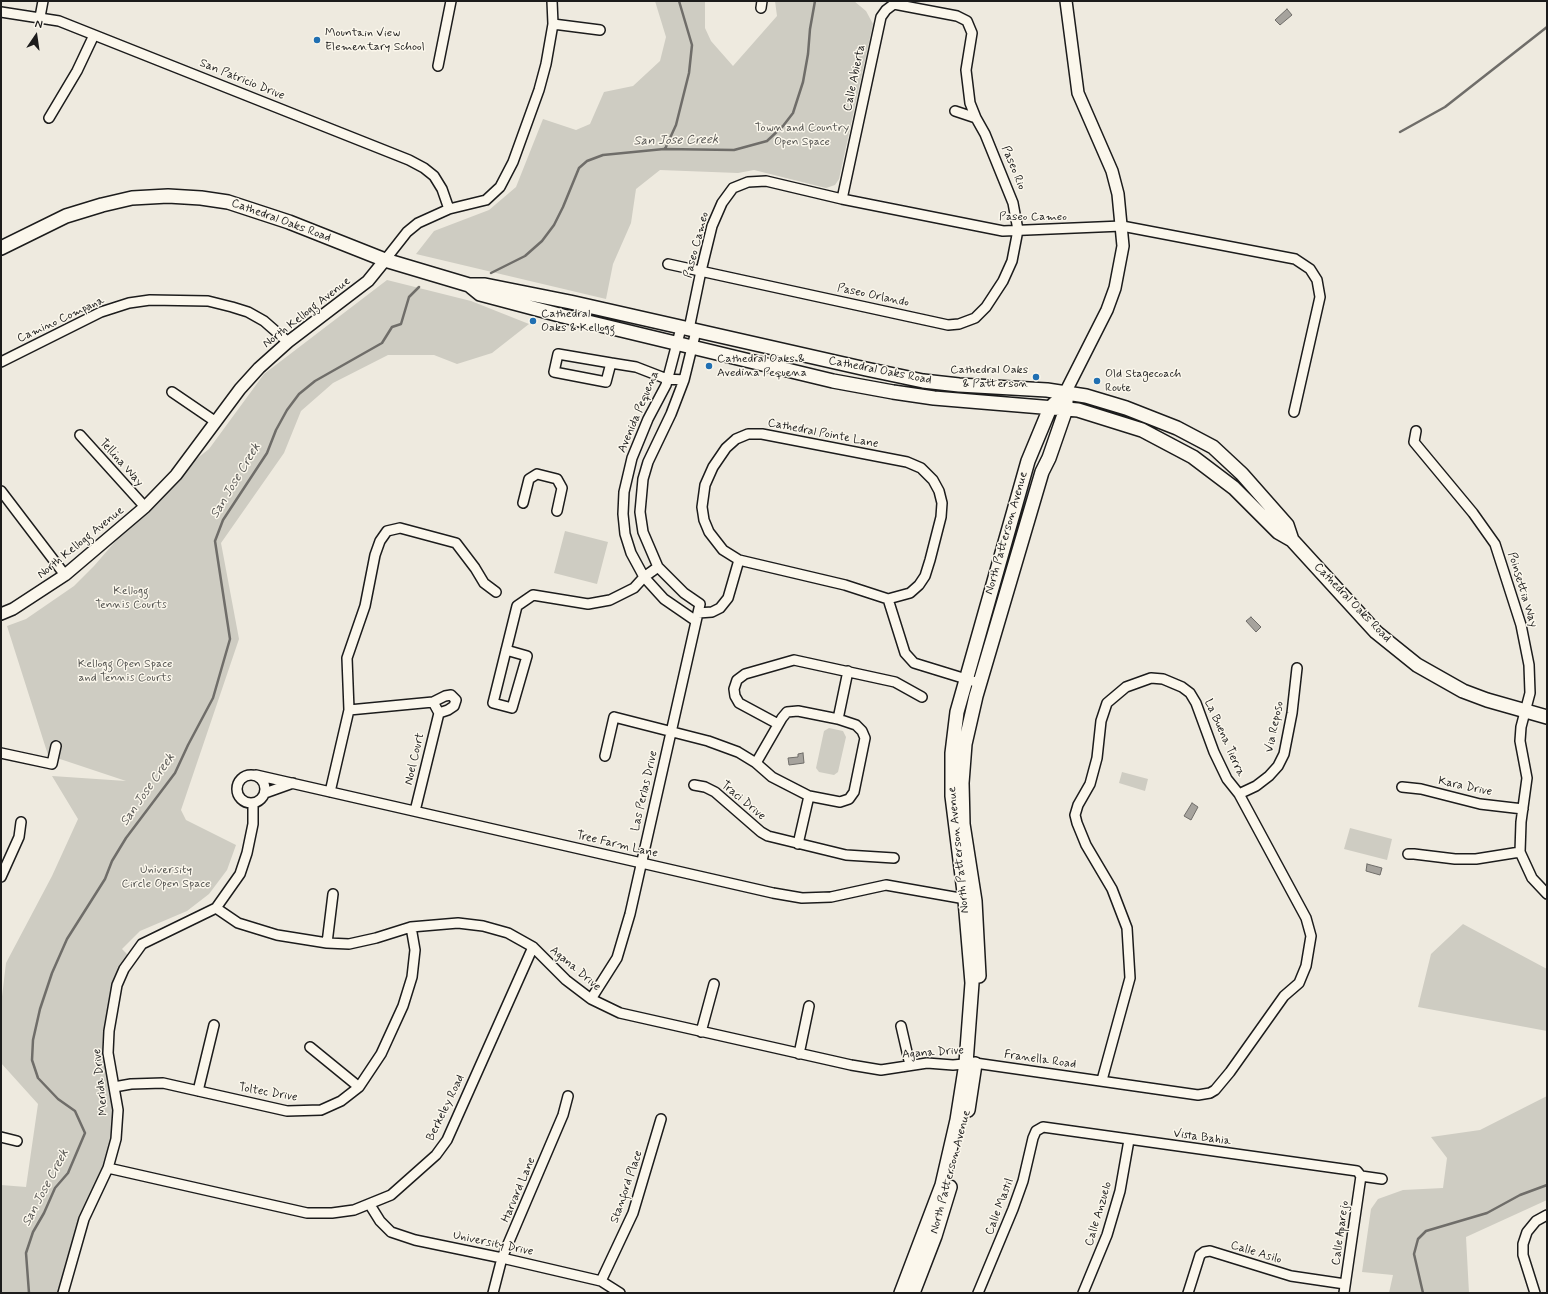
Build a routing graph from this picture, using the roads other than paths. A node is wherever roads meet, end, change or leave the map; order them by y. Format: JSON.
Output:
{"nodes":[{"id":1,"x":42,"y":1,"type":"edge"},
{"id":2,"x":450,"y":1,"type":"edge"},
{"id":3,"x":552,"y":1,"type":"edge"},
{"id":4,"x":1066,"y":1,"type":"edge"},
{"id":5,"x":886,"y":10,"type":"joint"},
{"id":6,"x":1,"y":12,"type":"edge"},
{"id":7,"x":40,"y":17,"type":"junction"},
{"id":8,"x":553,"y":24,"type":"junction"},
{"id":9,"x":600,"y":30,"type":"dead end"},
{"id":10,"x":94,"y":35,"type":"junction"},
{"id":11,"x":438,"y":66,"type":"dead end"},
{"id":12,"x":955,"y":111,"type":"dead end"},
{"id":13,"x":49,"y":118,"type":"dead end"},
{"id":14,"x":976,"y":118,"type":"junction"},
{"id":15,"x":842,"y":199,"type":"junction"},
{"id":16,"x":449,"y":209,"type":"junction"},
{"id":17,"x":1122,"y":226,"type":"junction"},
{"id":18,"x":1018,"y":230,"type":"junction"},
{"id":19,"x":1,"y":248,"type":"edge"},
{"id":20,"x":385,"y":260,"type":"junction"},
{"id":21,"x":668,"y":264,"type":"dead end"},
{"id":22,"x":701,"y":271,"type":"junction"},
{"id":23,"x":469,"y":285,"type":"junction"},
{"id":24,"x":689,"y":330,"type":"junction"},
{"id":25,"x":288,"y":342,"type":"junction"},
{"id":26,"x":678,"y":343,"type":"junction"},
{"id":27,"x":692,"y":347,"type":"junction"},
{"id":28,"x":1,"y":362,"type":"edge"},
{"id":29,"x":611,"y":363,"type":"junction"},
{"id":30,"x":667,"y":379,"type":"junction"},
{"id":31,"x":684,"y":380,"type":"junction"},
{"id":32,"x":172,"y":392,"type":"dead end"},
{"id":33,"x":1065,"y":393,"type":"junction"},
{"id":34,"x":1050,"y":408,"type":"junction"},
{"id":35,"x":1066,"y":409,"type":"junction"},
{"id":36,"x":1294,"y":412,"type":"dead end"},
{"id":37,"x":216,"y":422,"type":"junction"},
{"id":38,"x":1416,"y":431,"type":"dead end"},
{"id":39,"x":80,"y":435,"type":"dead end"},
{"id":40,"x":1,"y":491,"type":"edge"},
{"id":41,"x":523,"y":503,"type":"dead end"},
{"id":42,"x":145,"y":507,"type":"junction"},
{"id":43,"x":557,"y":511,"type":"dead end"},
{"id":44,"x":1292,"y":540,"type":"junction"},
{"id":45,"x":739,"y":560,"type":"junction"},
{"id":46,"x":658,"y":567,"type":"junction"},
{"id":47,"x":65,"y":575,"type":"junction"},
{"id":48,"x":644,"y":577,"type":"junction"},
{"id":49,"x":496,"y":592,"type":"dead end"},
{"id":50,"x":888,"y":599,"type":"junction"},
{"id":51,"x":698,"y":613,"type":"junction"},
{"id":52,"x":1,"y":614,"type":"edge"},
{"id":53,"x":506,"y":650,"type":"junction"},
{"id":54,"x":1297,"y":668,"type":"dead end"},
{"id":55,"x":848,"y":671,"type":"junction"},
{"id":56,"x":965,"y":679,"type":"junction"},
{"id":57,"x":979,"y":683,"type":"junction"},
{"id":58,"x":922,"y":697,"type":"dead end"},
{"id":59,"x":433,"y":702,"type":"junction"},
{"id":60,"x":349,"y":710,"type":"junction"},
{"id":61,"x":1527,"y":712,"type":"junction"},
{"id":62,"x":438,"y":713,"type":"junction"},
{"id":63,"x":1547,"y":717,"type":"edge"},
{"id":64,"x":838,"y":719,"type":"junction"},
{"id":65,"x":778,"y":724,"type":"junction"},
{"id":66,"x":671,"y":730,"type":"junction"},
{"id":67,"x":56,"y":746,"type":"dead end"},
{"id":68,"x":1,"y":753,"type":"edge"},
{"id":69,"x":605,"y":756,"type":"dead end"},
{"id":70,"x":756,"y":763,"type":"junction"},
{"id":71,"x":256,"y":775,"type":"junction"},
{"id":72,"x":293,"y":783,"type":"junction"},
{"id":73,"x":694,"y":784,"type":"dead end"},
{"id":74,"x":1402,"y":787,"type":"dead end"},
{"id":75,"x":330,"y":792,"type":"junction"},
{"id":76,"x":265,"y":793,"type":"junction"},
{"id":77,"x":1239,"y":794,"type":"junction"},
{"id":78,"x":809,"y":796,"type":"junction"},
{"id":79,"x":253,"y":803,"type":"junction"},
{"id":80,"x":1523,"y":809,"type":"junction"},
{"id":81,"x":415,"y":811,"type":"junction"},
{"id":82,"x":21,"y":822,"type":"dead end"},
{"id":83,"x":798,"y":844,"type":"junction"},
{"id":84,"x":1520,"y":852,"type":"junction"},
{"id":85,"x":1408,"y":854,"type":"dead end"},
{"id":86,"x":894,"y":858,"type":"dead end"},
{"id":87,"x":641,"y":863,"type":"junction"},
{"id":88,"x":1,"y":877,"type":"edge"},
{"id":89,"x":333,"y":894,"type":"dead end"},
{"id":90,"x":1547,"y":894,"type":"edge"},
{"id":91,"x":970,"y":900,"type":"junction"},
{"id":92,"x":216,"y":908,"type":"junction"},
{"id":93,"x":411,"y":926,"type":"junction"},
{"id":94,"x":327,"y":943,"type":"junction"},
{"id":95,"x":533,"y":947,"type":"junction"},
{"id":96,"x":714,"y":984,"type":"dead end"},
{"id":97,"x":590,"y":999,"type":"junction"},
{"id":98,"x":809,"y":1006,"type":"dead end"},
{"id":99,"x":214,"y":1025,"type":"dead end"},
{"id":100,"x":901,"y":1026,"type":"dead end"},
{"id":101,"x":701,"y":1032,"type":"junction"},
{"id":102,"x":310,"y":1046,"type":"dead end"},
{"id":103,"x":799,"y":1054,"type":"junction"},
{"id":104,"x":970,"y":1063,"type":"junction"},
{"id":105,"x":910,"y":1065,"type":"junction"},
{"id":106,"x":1102,"y":1080,"type":"junction"},
{"id":107,"x":114,"y":1087,"type":"junction"},
{"id":108,"x":360,"y":1087,"type":"junction"},
{"id":109,"x":198,"y":1091,"type":"junction"},
{"id":110,"x":568,"y":1096,"type":"dead end"},
{"id":111,"x":661,"y":1119,"type":"dead end"},
{"id":112,"x":1038,"y":1128,"type":"joint"},
{"id":113,"x":1,"y":1137,"type":"edge"},
{"id":114,"x":1129,"y":1140,"type":"junction"},
{"id":115,"x":17,"y":1141,"type":"dead end"},
{"id":116,"x":108,"y":1168,"type":"junction"},
{"id":117,"x":1361,"y":1176,"type":"junction"},
{"id":118,"x":1382,"y":1179,"type":"dead end"},
{"id":119,"x":370,"y":1205,"type":"junction"},
{"id":120,"x":1547,"y":1215,"type":"edge"},
{"id":121,"x":502,"y":1258,"type":"junction"},
{"id":122,"x":601,"y":1281,"type":"junction"},
{"id":123,"x":1345,"y":1289,"type":"edge"},
{"id":124,"x":63,"y":1293,"type":"edge"},
{"id":125,"x":493,"y":1293,"type":"edge"},
{"id":126,"x":620,"y":1293,"type":"edge"},
{"id":127,"x":901,"y":1293,"type":"edge"},
{"id":128,"x":913,"y":1293,"type":"edge"},
{"id":129,"x":978,"y":1293,"type":"edge"},
{"id":130,"x":1083,"y":1293,"type":"edge"},
{"id":131,"x":1188,"y":1293,"type":"edge"},
{"id":132,"x":1535,"y":1293,"type":"edge"}],
"edges":[{"from":1,"to":7,"type":"street"},
{"from":2,"to":11,"type":"street"},
{"from":3,"to":8,"type":"street","name":"North Kellogg Avenue"},
{"from":4,"to":17,"type":"street","name":"North Patterson Avenue"},
{"from":5,"to":14,"type":"street","name":"Paseo Rio"},
{"from":5,"to":15,"type":"street","name":"Calle Abierta"},
{"from":6,"to":7,"type":"street","name":"San Patricio Drive"},
{"from":7,"to":10,"type":"street","name":"San Patricio Drive"},
{"from":8,"to":9,"type":"street"},
{"from":8,"to":16,"type":"street","name":"North Kellogg Avenue"},
{"from":10,"to":13,"type":"street"},
{"from":10,"to":16,"type":"street","name":"San Patricio Drive"},
{"from":12,"to":14,"type":"street"},
{"from":14,"to":18,"type":"street","name":"Paseo Rio"},
{"from":15,"to":18,"type":"street","name":"Paseo Cameo"},
{"from":15,"to":22,"type":"street","name":"Paseo Cameo"},
{"from":16,"to":20,"type":"street","name":"North Kellogg Avenue"},
{"from":17,"to":18,"type":"street","name":"Paseo Cameo"},
{"from":17,"to":33,"type":"street","name":"North Patterson Avenue"},
{"from":17,"to":36,"type":"street","name":"Paseo Cameo"},
{"from":18,"to":22,"type":"street","name":"Paseo Orlando"},
{"from":19,"to":20,"type":"main road","name":"Cathedral Oaks Road"},
{"from":20,"to":23,"type":"main road","name":"Cathedral Oaks Road"},
{"from":20,"to":25,"type":"street","name":"North Kellogg Avenue"},
{"from":21,"to":22,"type":"street","name":"Paseo Orlando"},
{"from":22,"to":24,"type":"street","name":"Paseo Cameo"},
{"from":23,"to":24,"type":"main road","name":"Cathedral Oaks Road"},
{"from":23,"to":26,"type":"main road","name":"Cathedral Oaks Road"},
{"from":24,"to":26,"type":"street","name":"Avenida Pequena"},
{"from":24,"to":27,"type":"street"},
{"from":24,"to":33,"type":"main road","name":"Cathedral Oaks Road"},
{"from":25,"to":28,"type":"street","name":"Camino Compana"},
{"from":25,"to":37,"type":"street","name":"North Kellogg Avenue"},
{"from":26,"to":27,"type":"main road","name":"Cathedral Oaks Road"},
{"from":26,"to":30,"type":"street","name":"Avenida Pequena"},
{"from":27,"to":31,"type":"street"},
{"from":27,"to":34,"type":"main road","name":"Cathedral Oaks Road"},
{"from":29,"to":29,"type":"street"},
{"from":29,"to":30,"type":"street"},
{"from":30,"to":31,"type":"street"},
{"from":30,"to":48,"type":"street","name":"Avenida Pequena"},
{"from":31,"to":46,"type":"street"},
{"from":32,"to":37,"type":"street"},
{"from":33,"to":34,"type":"main road","name":"North Patterson Avenue"},
{"from":33,"to":35,"type":"main road","name":"North Patterson Avenue"},
{"from":33,"to":44,"type":"main road","name":"Cathedral Oaks Road"},
{"from":34,"to":35,"type":"main road","name":"Cathedral Oaks Road"},
{"from":34,"to":56,"type":"main road","name":"North Patterson Avenue"},
{"from":35,"to":44,"type":"main road","name":"Cathedral Oaks Road"},
{"from":35,"to":57,"type":"main road","name":"North Patterson Avenue"},
{"from":37,"to":42,"type":"street","name":"North Kellogg Avenue"},
{"from":38,"to":61,"type":"street","name":"Poinsettia Way"},
{"from":39,"to":42,"type":"street","name":"Tellina Way"},
{"from":40,"to":47,"type":"street"},
{"from":41,"to":43,"type":"street"},
{"from":42,"to":47,"type":"street","name":"North Kellogg Avenue"},
{"from":44,"to":61,"type":"main road","name":"Cathedral Oaks Road"},
{"from":45,"to":50,"type":"street","name":"Cathedral Pointe Lane"},
{"from":45,"to":50,"type":"street","name":"Cathedral Pointe Lane"},
{"from":45,"to":51,"type":"street"},
{"from":46,"to":48,"type":"street"},
{"from":46,"to":51,"type":"street"},
{"from":47,"to":52,"type":"street","name":"North Kellogg Avenue"},
{"from":48,"to":51,"type":"street","name":"Avenida Pequena"},
{"from":48,"to":53,"type":"street"},
{"from":49,"to":60,"type":"street"},
{"from":50,"to":56,"type":"street"},
{"from":51,"to":66,"type":"street","name":"Las Perlas Drive"},
{"from":53,"to":53,"type":"street"},
{"from":54,"to":77,"type":"street","name":"Via Reposo"},
{"from":55,"to":58,"type":"street"},
{"from":55,"to":64,"type":"street"},
{"from":55,"to":65,"type":"street"},
{"from":56,"to":57,"type":"street"},
{"from":56,"to":91,"type":"main road","name":"North Patterson Avenue"},
{"from":57,"to":91,"type":"main road","name":"North Patterson Avenue"},
{"from":59,"to":60,"type":"street"},
{"from":59,"to":62,"type":"street"},
{"from":59,"to":62,"type":"street"},
{"from":60,"to":75,"type":"street"},
{"from":61,"to":63,"type":"main road","name":"Cathedral Oaks Road"},
{"from":61,"to":80,"type":"street","name":"Poinsettia Way"},
{"from":62,"to":81,"type":"street","name":"Noel Court"},
{"from":64,"to":65,"type":"street"},
{"from":64,"to":78,"type":"street"},
{"from":65,"to":70,"type":"street"},
{"from":66,"to":69,"type":"street"},
{"from":66,"to":70,"type":"street"},
{"from":66,"to":87,"type":"street","name":"Las Perlas Drive"},
{"from":67,"to":68,"type":"street"},
{"from":70,"to":78,"type":"street"},
{"from":71,"to":72,"type":"street","name":"Tree Farm Lane"},
{"from":71,"to":76,"type":"street"},
{"from":71,"to":79,"type":"street"},
{"from":72,"to":75,"type":"street","name":"Tree Farm Lane"},
{"from":72,"to":76,"type":"street"},
{"from":73,"to":83,"type":"street","name":"Traci Drive"},
{"from":74,"to":80,"type":"street","name":"Kara Drive"},
{"from":75,"to":81,"type":"street","name":"Tree Farm Lane"},
{"from":76,"to":79,"type":"street"},
{"from":77,"to":106,"type":"street","name":"La Buena Tierra"},
{"from":77,"to":106,"type":"street","name":"La Buena Tierra"},
{"from":78,"to":83,"type":"street"},
{"from":79,"to":92,"type":"street","name":"Merida Drive"},
{"from":80,"to":84,"type":"street","name":"Poinsettia Way"},
{"from":81,"to":87,"type":"street","name":"Tree Farm Lane"},
{"from":82,"to":88,"type":"street"},
{"from":83,"to":86,"type":"street","name":"Traci Drive"},
{"from":84,"to":85,"type":"street"},
{"from":84,"to":90,"type":"street","name":"Poinsettia Way"},
{"from":87,"to":91,"type":"street","name":"Tree Farm Lane"},
{"from":87,"to":97,"type":"street","name":"Las Perlas Drive"},
{"from":89,"to":94,"type":"street"},
{"from":91,"to":104,"type":"main road","name":"North Patterson Avenue"},
{"from":92,"to":94,"type":"street","name":"Agana Drive"},
{"from":92,"to":107,"type":"street","name":"Merida Drive"},
{"from":93,"to":94,"type":"street","name":"Agana Drive"},
{"from":93,"to":95,"type":"street","name":"Agana Drive"},
{"from":93,"to":108,"type":"street","name":"Toltec Drive"},
{"from":95,"to":97,"type":"street","name":"Agana Drive"},
{"from":95,"to":119,"type":"street","name":"Berkeley Road"},
{"from":96,"to":101,"type":"street"},
{"from":97,"to":101,"type":"street","name":"Agana Drive"},
{"from":98,"to":103,"type":"street"},
{"from":99,"to":109,"type":"street"},
{"from":100,"to":105,"type":"street"},
{"from":101,"to":103,"type":"street","name":"Agana Drive"},
{"from":102,"to":108,"type":"street"},
{"from":103,"to":105,"type":"street","name":"Agana Drive"},
{"from":104,"to":105,"type":"street","name":"Agana Drive"},
{"from":104,"to":106,"type":"street","name":"Franella Road"},
{"from":104,"to":127,"type":"main road","name":"North Patterson Avenue"},
{"from":104,"to":128,"type":"main road","name":"North Patterson Avenue"},
{"from":107,"to":109,"type":"street","name":"Toltec Drive"},
{"from":107,"to":116,"type":"street","name":"Merida Drive"},
{"from":108,"to":109,"type":"street","name":"Toltec Drive"},
{"from":110,"to":121,"type":"street","name":"Harvard Lane"},
{"from":111,"to":122,"type":"street","name":"Stanford Place"},
{"from":112,"to":114,"type":"street","name":"Vista Bahia"},
{"from":112,"to":129,"type":"street","name":"Calle Mastil"},
{"from":113,"to":115,"type":"street"},
{"from":114,"to":117,"type":"street","name":"Vista Bahia"},
{"from":114,"to":130,"type":"street","name":"Calle Anzuelo"},
{"from":116,"to":119,"type":"street","name":"Berkeley Road"},
{"from":116,"to":124,"type":"street","name":"Merida Drive"},
{"from":117,"to":118,"type":"street","name":"Vista Bahia"},
{"from":117,"to":123,"type":"street","name":"Calle Aparejo"},
{"from":119,"to":121,"type":"street","name":"University Drive"},
{"from":120,"to":132,"type":"street"},
{"from":121,"to":122,"type":"street","name":"University Drive"},
{"from":121,"to":125,"type":"street","name":"Harvard Lane"},
{"from":122,"to":126,"type":"street","name":"University Drive"},
{"from":123,"to":131,"type":"street","name":"Calle Asilo"}]}
